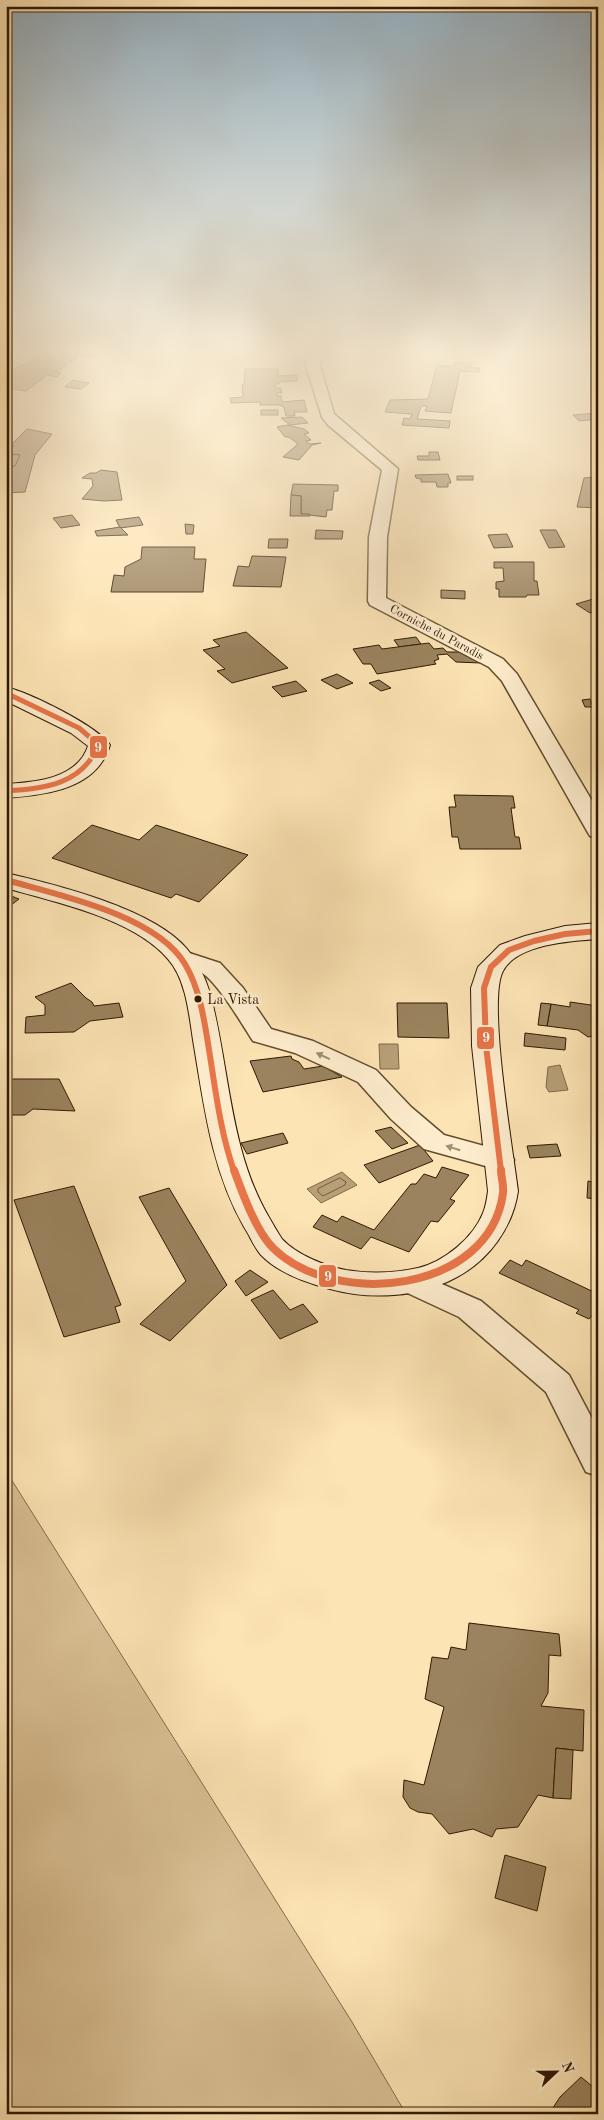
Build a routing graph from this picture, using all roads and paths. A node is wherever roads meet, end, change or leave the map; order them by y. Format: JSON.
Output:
{"nodes":[{"id":1,"x":371,"y":453,"type":"edge"},
{"id":2,"x":6,"y":693,"type":"edge"},
{"id":3,"x":6,"y":791,"type":"edge"},
{"id":4,"x":598,"y":831,"type":"edge"},
{"id":5,"x":6,"y":880,"type":"edge"},
{"id":6,"x":598,"y":931,"type":"edge"},
{"id":7,"x":180,"y":956,"type":"junction"},
{"id":8,"x":500,"y":1160,"type":"junction"},
{"id":9,"x":412,"y":1282,"type":"junction"},
{"id":10,"x":598,"y":1463,"type":"edge"}],
"edges":[{"from":1,"to":4,"type":"street","name":"Corniche du Paradis"},
{"from":2,"to":3,"type":"main road"},
{"from":5,"to":7,"type":"main road"},
{"from":6,"to":8,"type":"main road"},
{"from":8,"to":7,"type":"street","one_way":true},
{"from":7,"to":9,"type":"main road"},
{"from":8,"to":9,"type":"main road"},
{"from":9,"to":10,"type":"street"}]}
